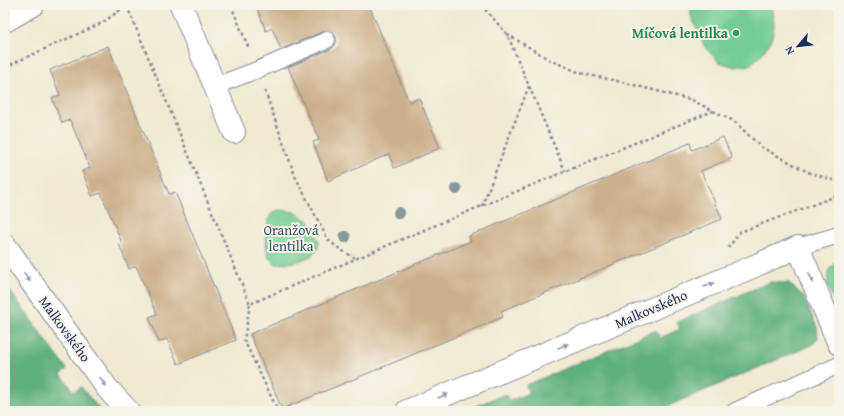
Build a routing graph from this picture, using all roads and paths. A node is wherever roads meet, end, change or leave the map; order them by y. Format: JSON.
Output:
{"nodes":[{"id":1,"x":33,"y":5,"type":"edge"},
{"id":2,"x":127,"y":5,"type":"edge"},
{"id":3,"x":181,"y":5,"type":"edge"},
{"id":4,"x":231,"y":5,"type":"edge"},
{"id":5,"x":481,"y":5,"type":"edge"},
{"id":6,"x":5,"y":21,"type":"edge"},
{"id":7,"x":507,"y":34,"type":"junction"},
{"id":8,"x":327,"y":40,"type":"dead end"},
{"id":9,"x":5,"y":67,"type":"edge"},
{"id":10,"x":257,"y":70,"type":"junction"},
{"id":11,"x":215,"y":86,"type":"junction"},
{"id":12,"x":529,"y":86,"type":"junction"},
{"id":13,"x":713,"y":112,"type":"junction"},
{"id":14,"x":234,"y":132,"type":"dead end"},
{"id":15,"x":565,"y":171,"type":"junction"},
{"id":16,"x":839,"y":182,"type":"edge"},
{"id":17,"x":482,"y":206,"type":"junction"},
{"id":18,"x":839,"y":235,"type":"edge"},
{"id":19,"x":5,"y":245,"type":"edge"},
{"id":20,"x":798,"y":247,"type":"junction"},
{"id":21,"x":356,"y":259,"type":"junction"},
{"id":22,"x":250,"y":304,"type":"junction"},
{"id":23,"x":839,"y":344,"type":"edge"},
{"id":24,"x":839,"y":365,"type":"edge"},
{"id":25,"x":128,"y":411,"type":"edge"},
{"id":26,"x":278,"y":411,"type":"edge"},
{"id":27,"x":407,"y":411,"type":"edge"},
{"id":28,"x":735,"y":411,"type":"edge"}],
"edges":[{"from":1,"to":6,"type":"street"},
{"from":2,"to":9,"type":"path"},
{"from":2,"to":22,"type":"path"},
{"from":3,"to":11,"type":"street"},
{"from":4,"to":10,"type":"path"},
{"from":5,"to":7,"type":"path"},
{"from":7,"to":12,"type":"path"},
{"from":7,"to":13,"type":"path"},
{"from":8,"to":10,"type":"lane"},
{"from":10,"to":11,"type":"lane"},
{"from":10,"to":21,"type":"path"},
{"from":11,"to":14,"type":"street"},
{"from":12,"to":15,"type":"path"},
{"from":12,"to":17,"type":"path"},
{"from":13,"to":15,"type":"path"},
{"from":13,"to":16,"type":"path"},
{"from":15,"to":17,"type":"path"},
{"from":17,"to":21,"type":"path"},
{"from":18,"to":20,"type":"lane"},
{"from":19,"to":25,"type":"street","name":"Malkovského","one_way":true},
{"from":20,"to":23,"type":"street","one_way":true},
{"from":27,"to":20,"type":"street","name":"Malkovského","one_way":true},
{"from":21,"to":22,"type":"path"},
{"from":22,"to":26,"type":"path"},
{"from":24,"to":28,"type":"lane"}]}
